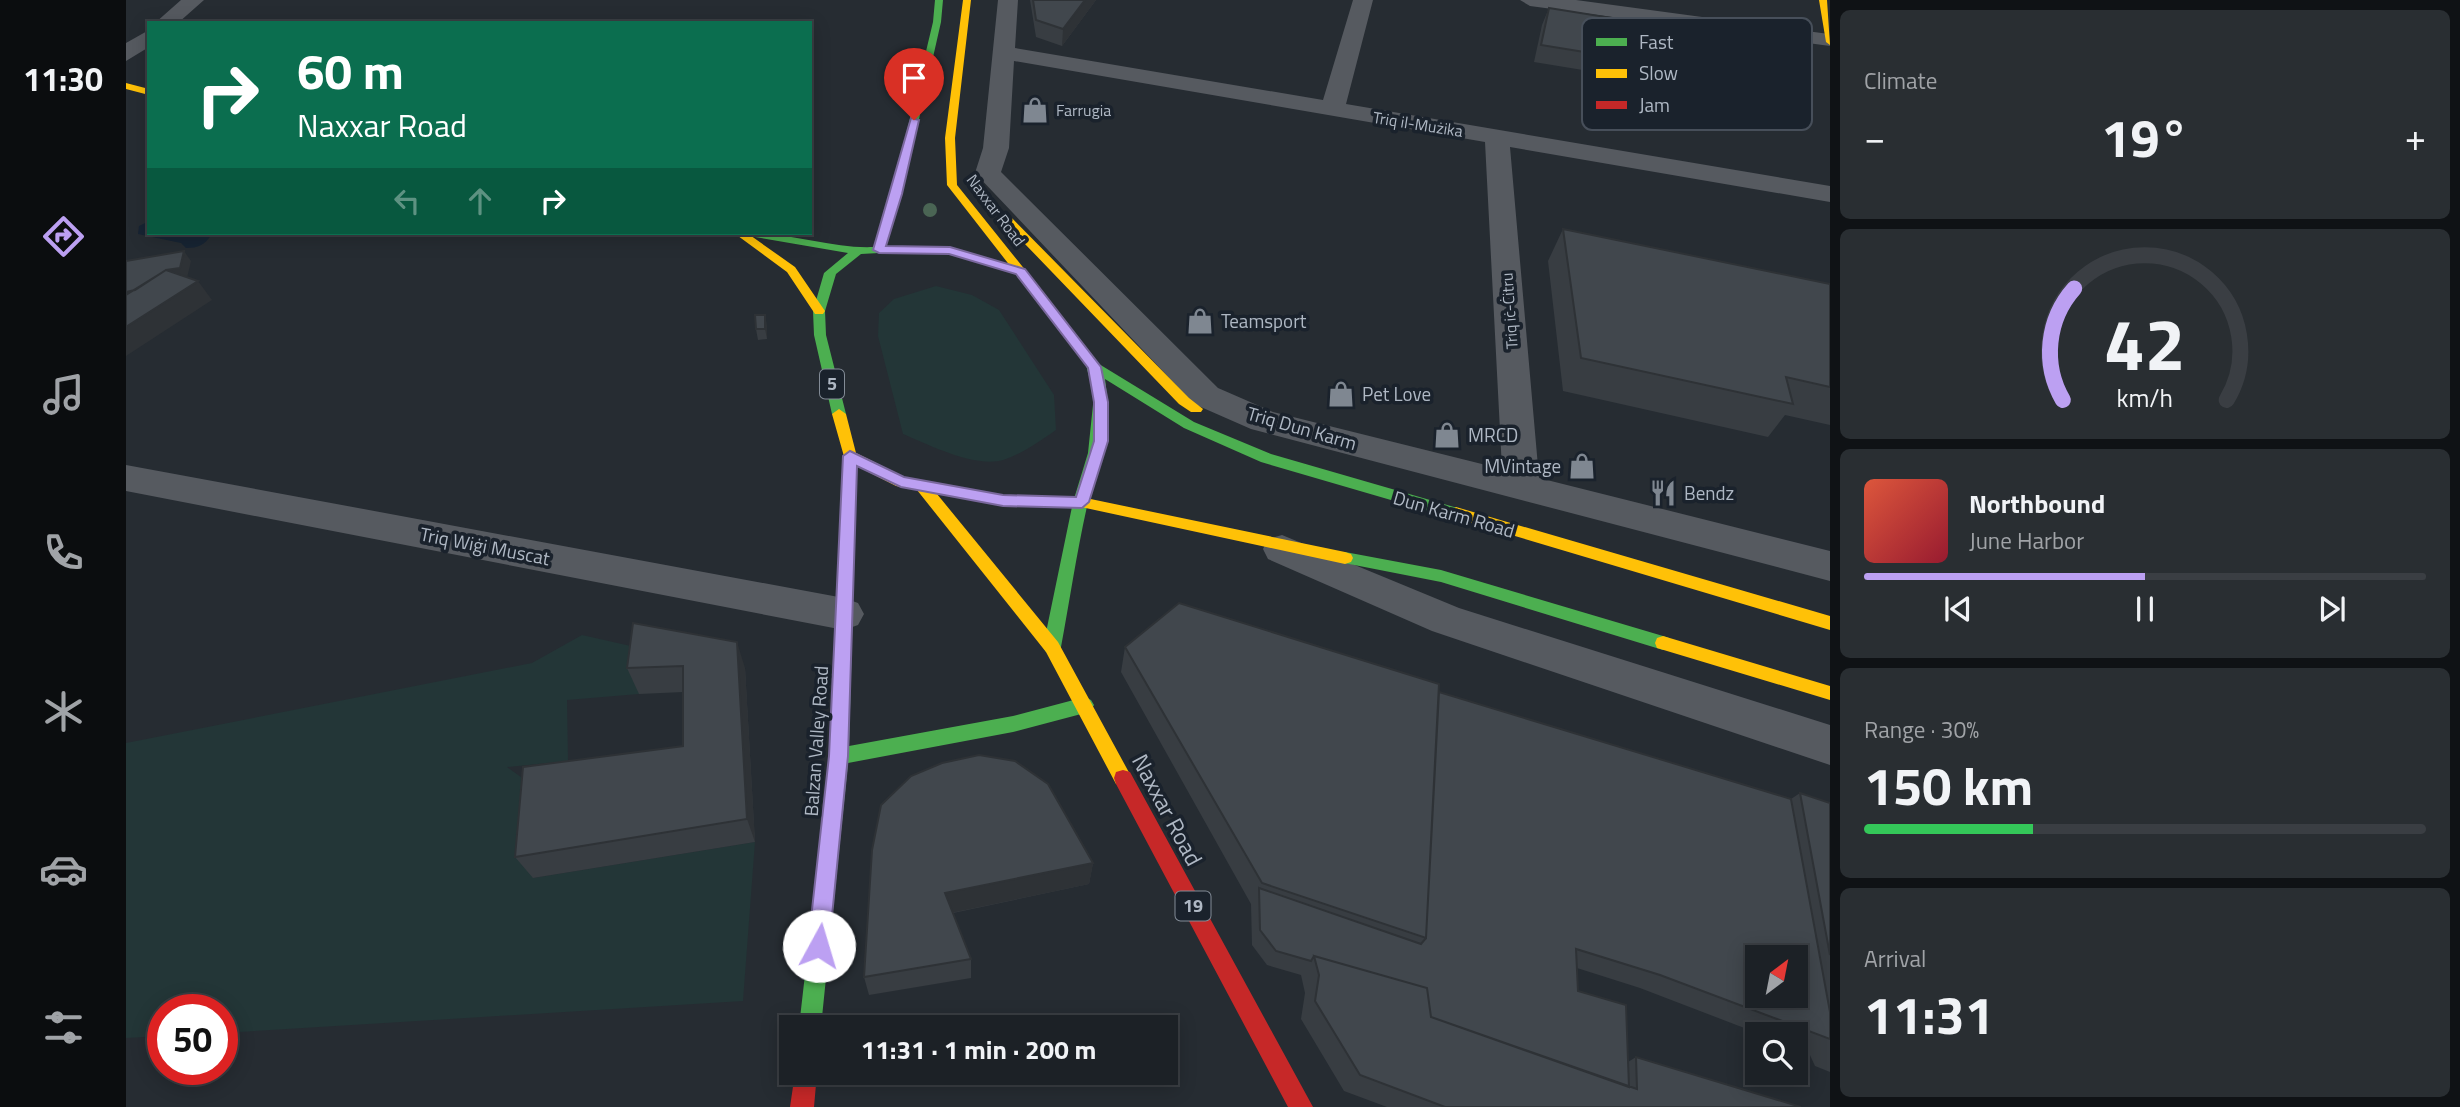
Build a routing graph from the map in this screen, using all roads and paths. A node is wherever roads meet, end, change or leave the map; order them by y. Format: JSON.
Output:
{"nodes":[{"id":1,"x":194,"y":0,"type":"edge"},
{"id":2,"x":939,"y":0,"type":"edge"},
{"id":3,"x":967,"y":0,"type":"edge"},
{"id":4,"x":1009,"y":0,"type":"edge"},
{"id":5,"x":1363,"y":0,"type":"edge"},
{"id":6,"x":1530,"y":0,"type":"edge"},
{"id":7,"x":1823,"y":0,"type":"edge"},
{"id":8,"x":1662,"y":18,"type":"edge"},
{"id":9,"x":168,"y":21,"type":"edge"},
{"id":10,"x":147,"y":38,"type":"edge"},
{"id":11,"x":1812,"y":39,"type":"edge"},
{"id":12,"x":1830,"y":41,"type":"edge"},
{"id":13,"x":1006,"y":53,"type":"junction"},
{"id":14,"x":126,"y":54,"type":"edge"},
{"id":15,"x":126,"y":86,"type":"edge"},
{"id":16,"x":147,"y":91,"type":"edge"},
{"id":17,"x":1332,"y":110,"type":"junction"},
{"id":18,"x":1497,"y":137,"type":"junction"},
{"id":19,"x":950,"y":138,"type":"junction"},
{"id":20,"x":970,"y":180,"type":"dead end"},
{"id":21,"x":1830,"y":194,"type":"edge"},
{"id":22,"x":990,"y":200,"type":"dead end"},
{"id":23,"x":743,"y":235,"type":"edge"},
{"id":24,"x":761,"y":235,"type":"edge"},
{"id":25,"x":879,"y":250,"type":"junction"},
{"id":26,"x":858,"y":251,"type":"junction"},
{"id":27,"x":1020,"y":271,"type":"junction"},
{"id":28,"x":819,"y":311,"type":"junction"},
{"id":29,"x":1095,"y":367,"type":"junction"},
{"id":30,"x":850,"y":456,"type":"junction"},
{"id":31,"x":1291,"y":466,"type":"junction"},
{"id":32,"x":126,"y":478,"type":"edge"},
{"id":33,"x":1521,"y":485,"type":"junction"},
{"id":34,"x":922,"y":486,"type":"junction"},
{"id":35,"x":1082,"y":502,"type":"junction"},
{"id":36,"x":1270,"y":544,"type":"junction"},
{"id":37,"x":1830,"y":566,"type":"edge"},
{"id":38,"x":844,"y":614,"type":"junction"},
{"id":39,"x":1830,"y":623,"type":"edge"},
{"id":40,"x":1052,"y":647,"type":"junction"},
{"id":41,"x":1830,"y":693,"type":"edge"},
{"id":42,"x":1085,"y":705,"type":"junction"},
{"id":43,"x":1830,"y":745,"type":"edge"},
{"id":44,"x":839,"y":756,"type":"junction"},
{"id":45,"x":811,"y":1015,"type":"edge"},
{"id":46,"x":805,"y":1085,"type":"edge"},
{"id":47,"x":802,"y":1107,"type":"edge"},
{"id":48,"x":1301,"y":1107,"type":"edge"}],
"edges":[{"from":1,"to":9,"type":"street"},
{"from":2,"to":25,"type":"main road"},
{"from":3,"to":19,"type":"main road","name":"Naxxar Road"},
{"from":4,"to":13,"type":"street","name":"Triq Dun Karm"},
{"from":5,"to":17,"type":"street"},
{"from":6,"to":8,"type":"street"},
{"from":7,"to":12,"type":"main road"},
{"from":10,"to":14,"type":"street"},
{"from":11,"to":12,"type":"street"},
{"from":13,"to":17,"type":"street","name":"Triq il-Mużika"},
{"from":13,"to":33,"type":"street","name":"Triq Dun Karm"},
{"from":15,"to":16,"type":"main road"},
{"from":17,"to":18,"type":"street","name":"Triq il-Mużika"},
{"from":18,"to":21,"type":"street","name":"Triq il-Mużika"},
{"from":18,"to":33,"type":"street","name":"Triq iċ-Ċitru"},
{"from":19,"to":20,"type":"main road"},
{"from":19,"to":27,"type":"main road","name":"Naxxar Road"},
{"from":22,"to":31,"type":"main road"},
{"from":23,"to":28,"type":"main road"},
{"from":24,"to":26,"type":"main road","name":"Naxxar Road"},
{"from":25,"to":26,"type":"main road","name":"Naxxar Road"},
{"from":25,"to":27,"type":"main road","name":"Naxxar Road"},
{"from":26,"to":28,"type":"main road","number":"5"},
{"from":27,"to":29,"type":"main road","name":"Naxxar Road"},
{"from":28,"to":30,"type":"main road","number":"5"},
{"from":29,"to":31,"type":"main road","name":"Dun Karm Road"},
{"from":29,"to":35,"type":"main road","name":"Naxxar Road"},
{"from":30,"to":34,"type":"main road"},
{"from":30,"to":38,"type":"main road","name":"Balzan Valley Road"},
{"from":31,"to":39,"type":"main road","name":"Dun Karm Road"},
{"from":32,"to":38,"type":"street","name":"Triq Wiġi Muscat"},
{"from":33,"to":37,"type":"street","name":"Triq Dun Karm"},
{"from":34,"to":35,"type":"main road"},
{"from":34,"to":40,"type":"main road","name":"Naxxar Road"},
{"from":35,"to":36,"type":"main road"},
{"from":35,"to":40,"type":"main road","name":"Naxxar Road"},
{"from":36,"to":41,"type":"main road"},
{"from":36,"to":43,"type":"street"},
{"from":38,"to":44,"type":"main road","name":"Balzan Valley Road"},
{"from":40,"to":42,"type":"main road","name":"Naxxar Road","number":"19"},
{"from":42,"to":44,"type":"main road"},
{"from":42,"to":48,"type":"main road","name":"Naxxar Road","number":"19"},
{"from":44,"to":45,"type":"main road","name":"Balzan Valley Road"},
{"from":46,"to":47,"type":"main road"}]}
